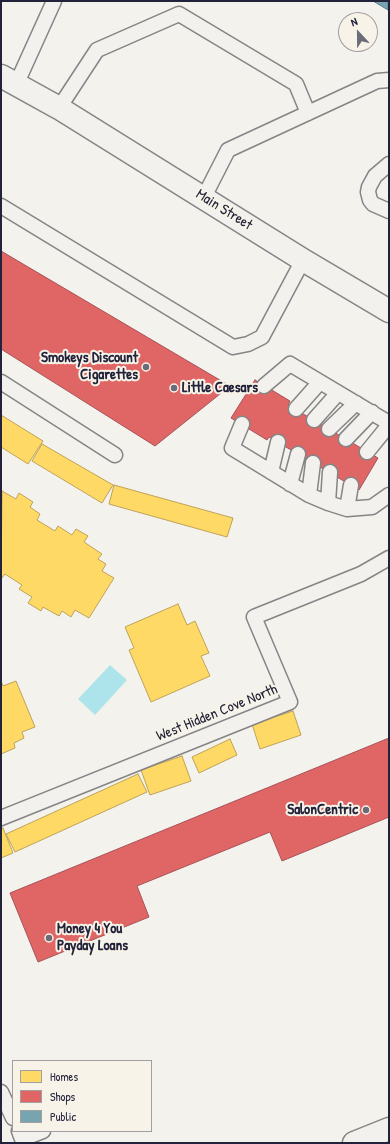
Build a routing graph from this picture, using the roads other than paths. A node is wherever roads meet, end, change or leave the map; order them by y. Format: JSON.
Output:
{"nodes":[{"id":1,"x":54,"y":1,"type":"edge"},
{"id":2,"x":9,"y":80,"type":"edge"},
{"id":3,"x":389,"y":80,"type":"edge"},
{"id":4,"x":59,"y":108,"type":"junction"},
{"id":5,"x":308,"y":113,"type":"junction"},
{"id":6,"x":389,"y":164,"type":"edge"},
{"id":7,"x":204,"y":197,"type":"junction"},
{"id":8,"x":1,"y":206,"type":"edge"},
{"id":9,"x":389,"y":211,"type":"edge"},
{"id":10,"x":303,"y":260,"type":"junction"},
{"id":11,"x":389,"y":311,"type":"edge"},
{"id":12,"x":1,"y":382,"type":"edge"},
{"id":13,"x":320,"y":382,"type":"junction"},
{"id":14,"x":264,"y":386,"type":"dead end"},
{"id":15,"x":338,"y":393,"type":"junction"},
{"id":16,"x":356,"y":403,"type":"junction"},
{"id":17,"x":296,"y":409,"type":"dead end"},
{"id":18,"x":372,"y":412,"type":"junction"},
{"id":19,"x":314,"y":420,"type":"dead end"},
{"id":20,"x":242,"y":424,"type":"dead end"},
{"id":21,"x":389,"y":424,"type":"edge"},
{"id":22,"x":329,"y":429,"type":"dead end"},
{"id":23,"x":346,"y":439,"type":"dead end"},
{"id":24,"x":278,"y":442,"type":"dead end"},
{"id":25,"x":367,"y":452,"type":"dead end"},
{"id":26,"x":298,"y":454,"type":"dead end"},
{"id":27,"x":115,"y":455,"type":"dead end"},
{"id":28,"x":313,"y":463,"type":"dead end"},
{"id":29,"x":271,"y":472,"type":"junction"},
{"id":30,"x":330,"y":472,"type":"dead end"},
{"id":31,"x":290,"y":484,"type":"junction"},
{"id":32,"x":350,"y":485,"type":"dead end"},
{"id":33,"x":309,"y":495,"type":"junction"},
{"id":34,"x":389,"y":495,"type":"edge"},
{"id":35,"x":328,"y":503,"type":"junction"},
{"id":36,"x":347,"y":508,"type":"junction"},
{"id":37,"x":389,"y":558,"type":"edge"},
{"id":38,"x":1,"y":818,"type":"edge"},
{"id":39,"x":1,"y":1092,"type":"edge"},
{"id":40,"x":12,"y":1116,"type":"edge"},
{"id":41,"x":389,"y":1129,"type":"edge"},
{"id":42,"x":40,"y":1132,"type":"edge"},
{"id":43,"x":22,"y":1138,"type":"edge"},
{"id":44,"x":354,"y":1143,"type":"edge"}],
"edges":[{"from":1,"to":2,"type":"lane"},
{"from":2,"to":4,"type":"main road","name":"Main Street"},
{"from":3,"to":5,"type":"lane"},
{"from":4,"to":5,"type":"lane"},
{"from":4,"to":7,"type":"main road","name":"Main Street"},
{"from":5,"to":7,"type":"lane"},
{"from":6,"to":9,"type":"lane"},
{"from":7,"to":10,"type":"main road","name":"Main Street"},
{"from":8,"to":10,"type":"lane"},
{"from":10,"to":11,"type":"main road","name":"Main Street"},
{"from":12,"to":27,"type":"lane"},
{"from":13,"to":14,"type":"lane"},
{"from":13,"to":15,"type":"lane"},
{"from":13,"to":17,"type":"lane"},
{"from":15,"to":16,"type":"lane"},
{"from":15,"to":19,"type":"lane"},
{"from":16,"to":18,"type":"lane"},
{"from":16,"to":22,"type":"lane"},
{"from":18,"to":21,"type":"lane"},
{"from":18,"to":23,"type":"lane"},
{"from":20,"to":29,"type":"lane"},
{"from":21,"to":25,"type":"lane"},
{"from":24,"to":29,"type":"lane"},
{"from":26,"to":31,"type":"lane"},
{"from":28,"to":33,"type":"lane"},
{"from":29,"to":31,"type":"lane"},
{"from":30,"to":35,"type":"lane"},
{"from":31,"to":33,"type":"lane"},
{"from":32,"to":36,"type":"lane"},
{"from":33,"to":35,"type":"lane"},
{"from":34,"to":36,"type":"lane"},
{"from":35,"to":36,"type":"lane"},
{"from":37,"to":38,"type":"lane","name":"West Hidden Cove North"},
{"from":39,"to":40,"type":"lane"},
{"from":41,"to":44,"type":"main road"},
{"from":42,"to":43,"type":"lane"}]}
